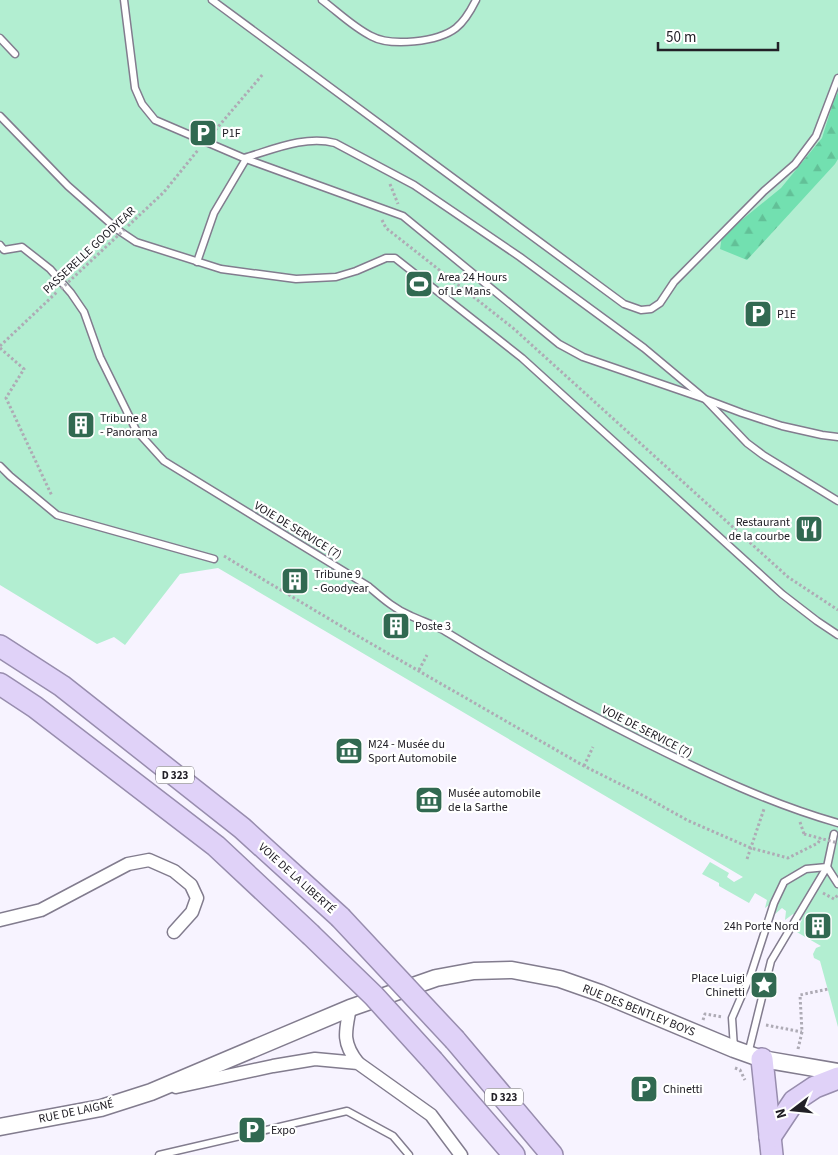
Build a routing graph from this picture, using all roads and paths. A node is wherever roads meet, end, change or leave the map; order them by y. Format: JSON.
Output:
{"nodes":[{"id":1,"x":124,"y":0,"type":"edge"},
{"id":2,"x":212,"y":0,"type":"edge"},
{"id":3,"x":322,"y":0,"type":"edge"},
{"id":4,"x":476,"y":0,"type":"edge"},
{"id":5,"x":0,"y":38,"type":"edge"},
{"id":6,"x":15,"y":54,"type":"dead end"},
{"id":7,"x":264,"y":74,"type":"dead end"},
{"id":8,"x":838,"y":78,"type":"edge"},
{"id":9,"x":0,"y":116,"type":"edge"},
{"id":10,"x":205,"y":142,"type":"junction"},
{"id":11,"x":245,"y":159,"type":"junction"},
{"id":12,"x":384,"y":169,"type":"junction"},
{"id":13,"x":374,"y":205,"type":"junction"},
{"id":14,"x":402,"y":216,"type":"junction"},
{"id":15,"x":0,"y":245,"type":"edge"},
{"id":16,"x":197,"y":262,"type":"junction"},
{"id":17,"x":0,"y":347,"type":"edge"},
{"id":18,"x":705,"y":399,"type":"junction"},
{"id":19,"x":838,"y":437,"type":"edge"},
{"id":20,"x":0,"y":466,"type":"edge"},
{"id":21,"x":53,"y":498,"type":"dead end"},
{"id":22,"x":838,"y":501,"type":"edge"},
{"id":23,"x":217,"y":551,"type":"dead end"},
{"id":24,"x":214,"y":559,"type":"dead end"},
{"id":25,"x":838,"y":610,"type":"edge"},
{"id":26,"x":838,"y":635,"type":"edge"},
{"id":27,"x":0,"y":646,"type":"edge"},
{"id":28,"x":428,"y":655,"type":"dead end"},
{"id":29,"x":419,"y":670,"type":"junction"},
{"id":30,"x":0,"y":684,"type":"edge"},
{"id":31,"x":593,"y":747,"type":"dead end"},
{"id":32,"x":584,"y":766,"type":"junction"},
{"id":33,"x":773,"y":812,"type":"dead end"},
{"id":34,"x":791,"y":819,"type":"dead end"},
{"id":35,"x":838,"y":823,"type":"edge"},
{"id":36,"x":822,"y":834,"type":"dead end"},
{"id":37,"x":834,"y":834,"type":"dead end"},
{"id":38,"x":838,"y":843,"type":"edge"},
{"id":39,"x":751,"y":848,"type":"junction"},
{"id":40,"x":747,"y":859,"type":"dead end"},
{"id":41,"x":827,"y":867,"type":"junction"},
{"id":42,"x":838,"y":884,"type":"edge"},
{"id":43,"x":0,"y":920,"type":"edge"},
{"id":44,"x":174,"y":932,"type":"dead end"},
{"id":45,"x":828,"y":989,"type":"dead end"},
{"id":46,"x":350,"y":1008,"type":"junction"},
{"id":47,"x":748,"y":1054,"type":"junction"},
{"id":48,"x":358,"y":1063,"type":"junction"},
{"id":49,"x":794,"y":1065,"type":"junction"},
{"id":50,"x":838,"y":1072,"type":"edge"},
{"id":51,"x":838,"y":1078,"type":"edge"},
{"id":52,"x":151,"y":1092,"type":"junction"},
{"id":53,"x":0,"y":1126,"type":"edge"},
{"id":54,"x":771,"y":1146,"type":"edge"},
{"id":55,"x":159,"y":1155,"type":"edge"},
{"id":56,"x":409,"y":1155,"type":"edge"},
{"id":57,"x":461,"y":1155,"type":"edge"},
{"id":58,"x":514,"y":1155,"type":"edge"},
{"id":59,"x":552,"y":1155,"type":"edge"}],
"edges":[{"from":1,"to":10,"type":"lane"},
{"from":2,"to":8,"type":"lane"},
{"from":3,"to":4,"type":"lane"},
{"from":5,"to":6,"type":"lane"},
{"from":7,"to":10,"type":"path","name":"PASSERELLE GOODYEAR"},
{"from":9,"to":16,"type":"lane"},
{"from":10,"to":11,"type":"lane"},
{"from":10,"to":17,"type":"path","name":"PASSERELLE GOODYEAR","bridge":true},
{"from":11,"to":12,"type":"lane"},
{"from":11,"to":13,"type":"lane"},
{"from":11,"to":16,"type":"lane"},
{"from":12,"to":14,"type":"path"},
{"from":12,"to":18,"type":"lane"},
{"from":13,"to":14,"type":"lane"},
{"from":13,"to":25,"type":"path"},
{"from":14,"to":18,"type":"lane"},
{"from":15,"to":35,"type":"lane","name":"VOIE DE SERVICE (7)"},
{"from":16,"to":26,"type":"lane"},
{"from":17,"to":21,"type":"path"},
{"from":18,"to":19,"type":"lane"},
{"from":18,"to":22,"type":"lane"},
{"from":20,"to":24,"type":"lane"},
{"from":23,"to":29,"type":"path"},
{"from":27,"to":59,"type":"highway","name":"VOIE DE LA LIBERTÉ","number":"D 323","bridge":true},
{"from":28,"to":29,"type":"path"},
{"from":29,"to":32,"type":"path"},
{"from":30,"to":58,"type":"highway","number":"D 323","bridge":true},
{"from":31,"to":32,"type":"path"},
{"from":32,"to":39,"type":"path"},
{"from":33,"to":39,"type":"path"},
{"from":34,"to":38,"type":"path","bridge":true},
{"from":36,"to":39,"type":"path"},
{"from":37,"to":41,"type":"lane"},
{"from":39,"to":40,"type":"path"},
{"from":41,"to":42,"type":"lane"},
{"from":41,"to":47,"type":"lane"},
{"from":41,"to":47,"type":"lane"},
{"from":43,"to":44,"type":"street"},
{"from":45,"to":49,"type":"path"},
{"from":46,"to":47,"type":"street","name":"RUE DES BENTLEY BOYS"},
{"from":46,"to":48,"type":"street"},
{"from":46,"to":52,"type":"street","name":"RUE DE LAIGNÉ"},
{"from":47,"to":49,"type":"street","name":"RUE DES BENTLEY BOYS"},
{"from":47,"to":54,"type":"highway"},
{"from":48,"to":52,"type":"street"},
{"from":48,"to":57,"type":"street"},
{"from":49,"to":50,"type":"street","name":"RUE DES BENTLEY BOYS"},
{"from":51,"to":54,"type":"highway"},
{"from":52,"to":53,"type":"street","name":"RUE DE LAIGNÉ"},
{"from":55,"to":56,"type":"lane"}]}
